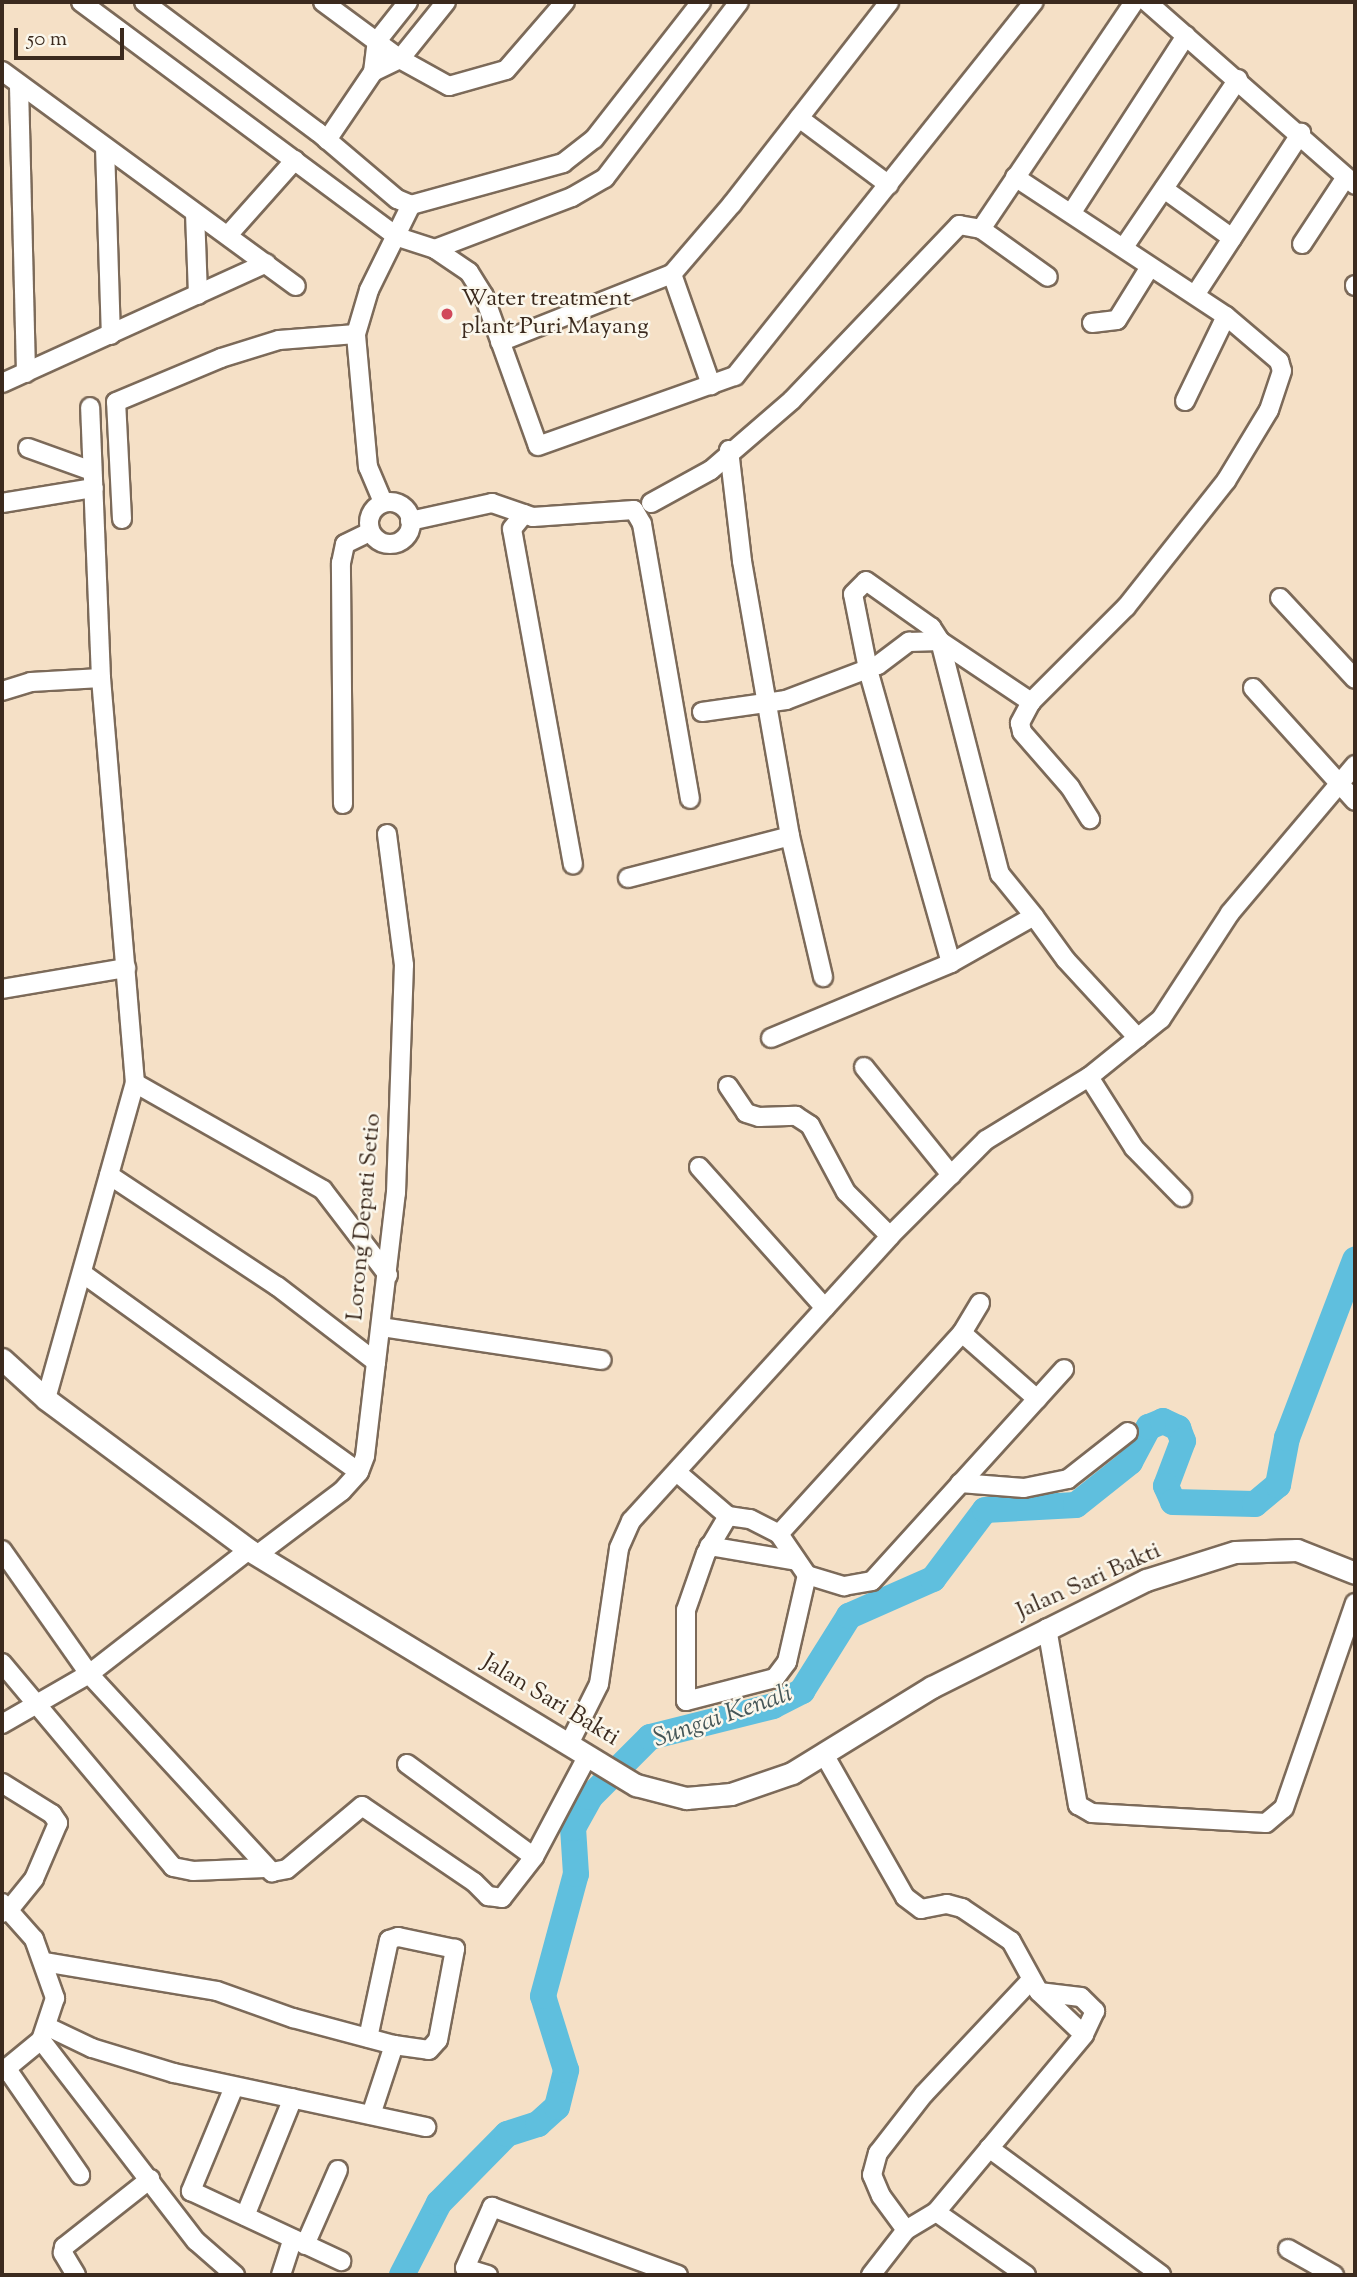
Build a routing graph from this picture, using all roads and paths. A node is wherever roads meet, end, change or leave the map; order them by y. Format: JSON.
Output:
{"nodes":[{"id":1,"x":81,"y":2,"type":"edge"},
{"id":2,"x":144,"y":2,"type":"edge"},
{"id":3,"x":323,"y":2,"type":"edge"},
{"id":4,"x":408,"y":2,"type":"edge"},
{"id":5,"x":446,"y":2,"type":"edge"},
{"id":6,"x":565,"y":2,"type":"edge"},
{"id":7,"x":701,"y":2,"type":"edge"},
{"id":8,"x":739,"y":2,"type":"edge"},
{"id":9,"x":889,"y":2,"type":"edge"},
{"id":10,"x":1034,"y":2,"type":"edge"},
{"id":11,"x":1134,"y":2,"type":"edge"},
{"id":12,"x":1147,"y":2,"type":"edge"},
{"id":13,"x":1186,"y":36,"type":"junction"},
{"id":14,"x":377,"y":41,"type":"junction"},
{"id":15,"x":400,"y":60,"type":"junction"},
{"id":16,"x":2,"y":71,"type":"edge"},
{"id":17,"x":373,"y":72,"type":"junction"},
{"id":18,"x":1238,"y":79,"type":"junction"},
{"id":19,"x":19,"y":86,"type":"junction"},
{"id":20,"x":799,"y":118,"type":"junction"},
{"id":21,"x":1301,"y":133,"type":"junction"},
{"id":22,"x":327,"y":140,"type":"junction"},
{"id":23,"x":105,"y":147,"type":"junction"},
{"id":24,"x":295,"y":160,"type":"junction"},
{"id":25,"x":1015,"y":177,"type":"junction"},
{"id":26,"x":1351,"y":181,"type":"edge"},
{"id":27,"x":889,"y":185,"type":"junction"},
{"id":28,"x":1164,"y":189,"type":"junction"},
{"id":29,"x":411,"y":205,"type":"junction"},
{"id":30,"x":1072,"y":212,"type":"junction"},
{"id":31,"x":195,"y":213,"type":"junction"},
{"id":32,"x":981,"y":229,"type":"junction"},
{"id":33,"x":229,"y":234,"type":"junction"},
{"id":34,"x":398,"y":237,"type":"junction"},
{"id":35,"x":1233,"y":238,"type":"junction"},
{"id":36,"x":1303,"y":244,"type":"dead end"},
{"id":37,"x":1124,"y":247,"type":"junction"},
{"id":38,"x":435,"y":249,"type":"junction"},
{"id":39,"x":266,"y":262,"type":"junction"},
{"id":40,"x":1150,"y":267,"type":"junction"},
{"id":41,"x":672,"y":274,"type":"junction"},
{"id":42,"x":1048,"y":277,"type":"dead end"},
{"id":43,"x":296,"y":286,"type":"dead end"},
{"id":44,"x":198,"y":295,"type":"junction"},
{"id":45,"x":1195,"y":295,"type":"junction"},
{"id":46,"x":1226,"y":316,"type":"junction"},
{"id":47,"x":1092,"y":323,"type":"dead end"},
{"id":48,"x":356,"y":334,"type":"junction"},
{"id":49,"x":111,"y":335,"type":"junction"},
{"id":50,"x":500,"y":342,"type":"junction"},
{"id":51,"x":26,"y":373,"type":"junction"},
{"id":52,"x":2,"y":383,"type":"edge"},
{"id":53,"x":711,"y":385,"type":"junction"},
{"id":54,"x":1185,"y":401,"type":"dead end"},
{"id":55,"x":90,"y":407,"type":"dead end"},
{"id":56,"x":28,"y":448,"type":"dead end"},
{"id":57,"x":729,"y":450,"type":"junction"},
{"id":58,"x":93,"y":479,"type":"junction"},
{"id":59,"x":383,"y":502,"type":"junction"},
{"id":60,"x":2,"y":503,"type":"edge"},
{"id":61,"x":651,"y":503,"type":"dead end"},
{"id":62,"x":524,"y":514,"type":"junction"},
{"id":63,"x":121,"y":519,"type":"dead end"},
{"id":64,"x":410,"y":521,"type":"junction"},
{"id":65,"x":370,"y":532,"type":"junction"},
{"id":66,"x":1280,"y":598,"type":"dead end"},
{"id":67,"x":940,"y":641,"type":"junction"},
{"id":68,"x":868,"y":669,"type":"junction"},
{"id":69,"x":101,"y":678,"type":"junction"},
{"id":70,"x":1355,"y":679,"type":"edge"},
{"id":71,"x":1253,"y":688,"type":"dead end"},
{"id":72,"x":2,"y":691,"type":"edge"},
{"id":73,"x":767,"y":702,"type":"junction"},
{"id":74,"x":1031,"y":702,"type":"junction"},
{"id":75,"x":702,"y":712,"type":"dead end"},
{"id":76,"x":1355,"y":765,"type":"edge"},
{"id":77,"x":1338,"y":784,"type":"junction"},
{"id":78,"x":690,"y":799,"type":"dead end"},
{"id":79,"x":1355,"y":801,"type":"edge"},
{"id":80,"x":344,"y":804,"type":"dead end"},
{"id":81,"x":1090,"y":820,"type":"dead end"},
{"id":82,"x":387,"y":834,"type":"dead end"},
{"id":83,"x":790,"y":836,"type":"junction"},
{"id":84,"x":573,"y":865,"type":"dead end"},
{"id":85,"x":628,"y":878,"type":"dead end"},
{"id":86,"x":1034,"y":916,"type":"junction"},
{"id":87,"x":951,"y":962,"type":"junction"},
{"id":88,"x":126,"y":968,"type":"junction"},
{"id":89,"x":823,"y":977,"type":"dead end"},
{"id":90,"x":2,"y":989,"type":"edge"},
{"id":91,"x":771,"y":1038,"type":"dead end"},
{"id":92,"x":1138,"y":1038,"type":"junction"},
{"id":93,"x":864,"y":1068,"type":"dead end"},
{"id":94,"x":1088,"y":1077,"type":"junction"},
{"id":95,"x":135,"y":1083,"type":"junction"},
{"id":96,"x":728,"y":1086,"type":"dead end"},
{"id":97,"x":699,"y":1167,"type":"dead end"},
{"id":98,"x":109,"y":1175,"type":"junction"},
{"id":99,"x":951,"y":1175,"type":"junction"},
{"id":100,"x":1182,"y":1197,"type":"dead end"},
{"id":101,"x":890,"y":1236,"type":"junction"},
{"id":102,"x":82,"y":1273,"type":"junction"},
{"id":103,"x":388,"y":1275,"type":"junction"},
{"id":104,"x":980,"y":1303,"type":"dead end"},
{"id":105,"x":825,"y":1308,"type":"junction"},
{"id":106,"x":381,"y":1327,"type":"junction"},
{"id":107,"x":962,"y":1333,"type":"junction"},
{"id":108,"x":2,"y":1359,"type":"edge"},
{"id":109,"x":602,"y":1360,"type":"dead end"},
{"id":110,"x":376,"y":1362,"type":"junction"},
{"id":111,"x":1064,"y":1369,"type":"dead end"},
{"id":112,"x":46,"y":1399,"type":"junction"},
{"id":113,"x":1037,"y":1399,"type":"junction"},
{"id":114,"x":1128,"y":1432,"type":"dead end"},
{"id":115,"x":359,"y":1472,"type":"junction"},
{"id":116,"x":679,"y":1474,"type":"junction"},
{"id":117,"x":960,"y":1483,"type":"junction"},
{"id":118,"x":728,"y":1516,"type":"junction"},
{"id":119,"x":779,"y":1534,"type":"junction"},
{"id":120,"x":709,"y":1545,"type":"junction"},
{"id":121,"x":2,"y":1550,"type":"edge"},
{"id":122,"x":253,"y":1552,"type":"junction"},
{"id":123,"x":802,"y":1568,"type":"junction"},
{"id":124,"x":1355,"y":1573,"type":"edge"},
{"id":125,"x":1355,"y":1603,"type":"edge"},
{"id":126,"x":1047,"y":1628,"type":"junction"},
{"id":127,"x":2,"y":1663,"type":"edge"},
{"id":128,"x":89,"y":1674,"type":"junction"},
{"id":129,"x":34,"y":1702,"type":"junction"},
{"id":130,"x":2,"y":1724,"type":"edge"},
{"id":131,"x":570,"y":1742,"type":"junction"},
{"id":132,"x":825,"y":1756,"type":"junction"},
{"id":133,"x":595,"y":1759,"type":"junction"},
{"id":134,"x":407,"y":1764,"type":"dead end"},
{"id":135,"x":2,"y":1783,"type":"edge"},
{"id":136,"x":534,"y":1857,"type":"junction"},
{"id":137,"x":265,"y":1868,"type":"junction"},
{"id":138,"x":5,"y":1908,"type":"edge"},
{"id":139,"x":44,"y":1962,"type":"junction"},
{"id":140,"x":1034,"y":1986,"type":"junction"},
{"id":141,"x":44,"y":2034,"type":"junction"},
{"id":142,"x":1084,"y":2035,"type":"junction"},
{"id":143,"x":368,"y":2038,"type":"junction"},
{"id":144,"x":394,"y":2045,"type":"junction"},
{"id":145,"x":4,"y":2070,"type":"edge"},
{"id":146,"x":234,"y":2087,"type":"junction"},
{"id":147,"x":293,"y":2098,"type":"junction"},
{"id":148,"x":371,"y":2115,"type":"junction"},
{"id":149,"x":426,"y":2127,"type":"dead end"},
{"id":150,"x":989,"y":2148,"type":"junction"},
{"id":151,"x":338,"y":2170,"type":"dead end"},
{"id":152,"x":80,"y":2175,"type":"dead end"},
{"id":153,"x":150,"y":2179,"type":"junction"},
{"id":154,"x":936,"y":2212,"type":"junction"},
{"id":155,"x":245,"y":2216,"type":"junction"},
{"id":156,"x":906,"y":2230,"type":"junction"},
{"id":157,"x":299,"y":2242,"type":"junction"},
{"id":158,"x":1288,"y":2249,"type":"dead end"},
{"id":159,"x":341,"y":2261,"type":"dead end"},
{"id":160,"x":878,"y":2273,"type":"edge"},
{"id":161,"x":76,"y":2275,"type":"edge"},
{"id":162,"x":235,"y":2275,"type":"edge"},
{"id":163,"x":281,"y":2275,"type":"edge"},
{"id":164,"x":488,"y":2275,"type":"edge"},
{"id":165,"x":678,"y":2275,"type":"edge"},
{"id":166,"x":1026,"y":2275,"type":"edge"},
{"id":167,"x":1161,"y":2275,"type":"edge"},
{"id":168,"x":1334,"y":2275,"type":"edge"}],
"edges":[{"from":1,"to":24,"type":"street"},
{"from":2,"to":22,"type":"street"},
{"from":3,"to":14,"type":"street"},
{"from":4,"to":14,"type":"street"},
{"from":5,"to":15,"type":"street"},
{"from":6,"to":15,"type":"street"},
{"from":7,"to":29,"type":"street"},
{"from":8,"to":38,"type":"street"},
{"from":9,"to":20,"type":"street"},
{"from":10,"to":27,"type":"street"},
{"from":11,"to":25,"type":"street"},
{"from":12,"to":13,"type":"street"},
{"from":13,"to":18,"type":"street"},
{"from":13,"to":30,"type":"street"},
{"from":14,"to":15,"type":"street"},
{"from":14,"to":17,"type":"street"},
{"from":15,"to":17,"type":"street"},
{"from":16,"to":19,"type":"street"},
{"from":17,"to":22,"type":"street"},
{"from":18,"to":21,"type":"street"},
{"from":18,"to":28,"type":"street"},
{"from":19,"to":23,"type":"street"},
{"from":19,"to":51,"type":"street"},
{"from":20,"to":27,"type":"street"},
{"from":20,"to":41,"type":"street"},
{"from":21,"to":26,"type":"street"},
{"from":21,"to":35,"type":"street"},
{"from":22,"to":29,"type":"street"},
{"from":23,"to":31,"type":"street"},
{"from":23,"to":49,"type":"street"},
{"from":24,"to":33,"type":"street"},
{"from":24,"to":34,"type":"street"},
{"from":25,"to":30,"type":"street"},
{"from":25,"to":32,"type":"street"},
{"from":26,"to":36,"type":"street"},
{"from":27,"to":53,"type":"street"},
{"from":28,"to":35,"type":"street"},
{"from":28,"to":37,"type":"street"},
{"from":29,"to":34,"type":"street"},
{"from":30,"to":37,"type":"street"},
{"from":31,"to":33,"type":"street"},
{"from":31,"to":44,"type":"street"},
{"from":32,"to":42,"type":"street"},
{"from":32,"to":57,"type":"street"},
{"from":33,"to":39,"type":"street"},
{"from":34,"to":38,"type":"street"},
{"from":34,"to":48,"type":"street"},
{"from":35,"to":45,"type":"street"},
{"from":37,"to":40,"type":"street"},
{"from":38,"to":50,"type":"street"},
{"from":39,"to":43,"type":"street"},
{"from":39,"to":44,"type":"street"},
{"from":40,"to":45,"type":"street"},
{"from":40,"to":47,"type":"street"},
{"from":41,"to":50,"type":"street"},
{"from":41,"to":53,"type":"street"},
{"from":44,"to":49,"type":"street"},
{"from":45,"to":46,"type":"street"},
{"from":46,"to":54,"type":"street"},
{"from":46,"to":74,"type":"street"},
{"from":48,"to":59,"type":"street"},
{"from":48,"to":63,"type":"street"},
{"from":49,"to":51,"type":"street"},
{"from":50,"to":53,"type":"street"},
{"from":51,"to":52,"type":"street"},
{"from":55,"to":58,"type":"street"},
{"from":56,"to":58,"type":"street"},
{"from":57,"to":61,"type":"street"},
{"from":57,"to":73,"type":"street"},
{"from":58,"to":60,"type":"street"},
{"from":58,"to":69,"type":"street"},
{"from":59,"to":64,"type":"street"},
{"from":59,"to":65,"type":"street"},
{"from":62,"to":64,"type":"street"},
{"from":62,"to":78,"type":"street"},
{"from":62,"to":84,"type":"street"},
{"from":64,"to":65,"type":"street"},
{"from":65,"to":80,"type":"street"},
{"from":66,"to":70,"type":"street"},
{"from":67,"to":68,"type":"street"},
{"from":67,"to":68,"type":"street"},
{"from":67,"to":74,"type":"street"},
{"from":67,"to":86,"type":"street"},
{"from":68,"to":73,"type":"street"},
{"from":68,"to":87,"type":"street"},
{"from":69,"to":72,"type":"street"},
{"from":69,"to":88,"type":"street"},
{"from":71,"to":77,"type":"street"},
{"from":73,"to":75,"type":"street"},
{"from":73,"to":83,"type":"street"},
{"from":74,"to":81,"type":"street"},
{"from":76,"to":77,"type":"street"},
{"from":77,"to":79,"type":"street"},
{"from":77,"to":92,"type":"street"},
{"from":82,"to":103,"type":"street","name":"Lorong Depati Setio"},
{"from":83,"to":85,"type":"street"},
{"from":83,"to":89,"type":"street"},
{"from":86,"to":87,"type":"street"},
{"from":86,"to":92,"type":"street"},
{"from":87,"to":91,"type":"street"},
{"from":88,"to":90,"type":"street"},
{"from":88,"to":95,"type":"street"},
{"from":92,"to":94,"type":"street"},
{"from":93,"to":99,"type":"street"},
{"from":94,"to":99,"type":"street"},
{"from":94,"to":100,"type":"street"},
{"from":95,"to":98,"type":"street"},
{"from":95,"to":103,"type":"street"},
{"from":96,"to":101,"type":"street"},
{"from":97,"to":105,"type":"street"},
{"from":98,"to":102,"type":"street"},
{"from":98,"to":110,"type":"street"},
{"from":99,"to":101,"type":"street"},
{"from":101,"to":105,"type":"street"},
{"from":102,"to":112,"type":"street"},
{"from":102,"to":115,"type":"street"},
{"from":103,"to":106,"type":"street","name":"Lorong Depati Setio"},
{"from":104,"to":107,"type":"street"},
{"from":105,"to":116,"type":"street"},
{"from":106,"to":109,"type":"street"},
{"from":106,"to":110,"type":"street","name":"Lorong Depati Setio"},
{"from":107,"to":113,"type":"street"},
{"from":107,"to":119,"type":"street"},
{"from":108,"to":112,"type":"main road","name":"Jalan Sari Bakti"},
{"from":110,"to":115,"type":"street","name":"Lorong Depati Setio"},
{"from":111,"to":113,"type":"street"},
{"from":112,"to":122,"type":"main road","name":"Jalan Sari Bakti"},
{"from":113,"to":117,"type":"street"},
{"from":114,"to":117,"type":"street"},
{"from":115,"to":122,"type":"street"},
{"from":116,"to":118,"type":"street"},
{"from":116,"to":131,"type":"street"},
{"from":117,"to":123,"type":"street"},
{"from":118,"to":119,"type":"street"},
{"from":118,"to":120,"type":"street"},
{"from":119,"to":123,"type":"street"},
{"from":120,"to":123,"type":"street"},
{"from":120,"to":123,"type":"street"},
{"from":121,"to":128,"type":"street"},
{"from":122,"to":128,"type":"street"},
{"from":122,"to":131,"type":"main road","name":"Jalan Sari Bakti"},
{"from":124,"to":126,"type":"main road","name":"Jalan Sari Bakti"},
{"from":125,"to":126,"type":"street"},
{"from":126,"to":132,"type":"main road","name":"Jalan Sari Bakti"},
{"from":127,"to":129,"type":"street"},
{"from":128,"to":129,"type":"street"},
{"from":128,"to":137,"type":"street"},
{"from":129,"to":130,"type":"street"},
{"from":129,"to":137,"type":"street"},
{"from":131,"to":133,"type":"main road","name":"Jalan Sari Bakti"},
{"from":132,"to":133,"type":"main road","name":"Jalan Sari Bakti"},
{"from":132,"to":140,"type":"street"},
{"from":133,"to":136,"type":"street"},
{"from":134,"to":136,"type":"street"},
{"from":135,"to":138,"type":"street"},
{"from":136,"to":137,"type":"street"},
{"from":138,"to":139,"type":"street"},
{"from":139,"to":141,"type":"street"},
{"from":139,"to":143,"type":"street"},
{"from":140,"to":142,"type":"street"},
{"from":140,"to":142,"type":"street"},
{"from":140,"to":156,"type":"street"},
{"from":141,"to":145,"type":"street"},
{"from":141,"to":146,"type":"street"},
{"from":141,"to":153,"type":"street"},
{"from":142,"to":150,"type":"street"},
{"from":143,"to":144,"type":"street"},
{"from":143,"to":144,"type":"street"},
{"from":144,"to":148,"type":"street"},
{"from":145,"to":152,"type":"street"},
{"from":146,"to":147,"type":"street"},
{"from":146,"to":155,"type":"street"},
{"from":147,"to":148,"type":"street"},
{"from":147,"to":155,"type":"street"},
{"from":148,"to":149,"type":"street"},
{"from":150,"to":154,"type":"street"},
{"from":150,"to":167,"type":"street"},
{"from":151,"to":157,"type":"street"},
{"from":153,"to":161,"type":"street"},
{"from":153,"to":162,"type":"street"},
{"from":154,"to":156,"type":"street"},
{"from":154,"to":166,"type":"street"},
{"from":155,"to":157,"type":"street"},
{"from":156,"to":160,"type":"street"},
{"from":157,"to":159,"type":"street"},
{"from":157,"to":163,"type":"street"},
{"from":158,"to":168,"type":"street"},
{"from":164,"to":165,"type":"street"}]}
